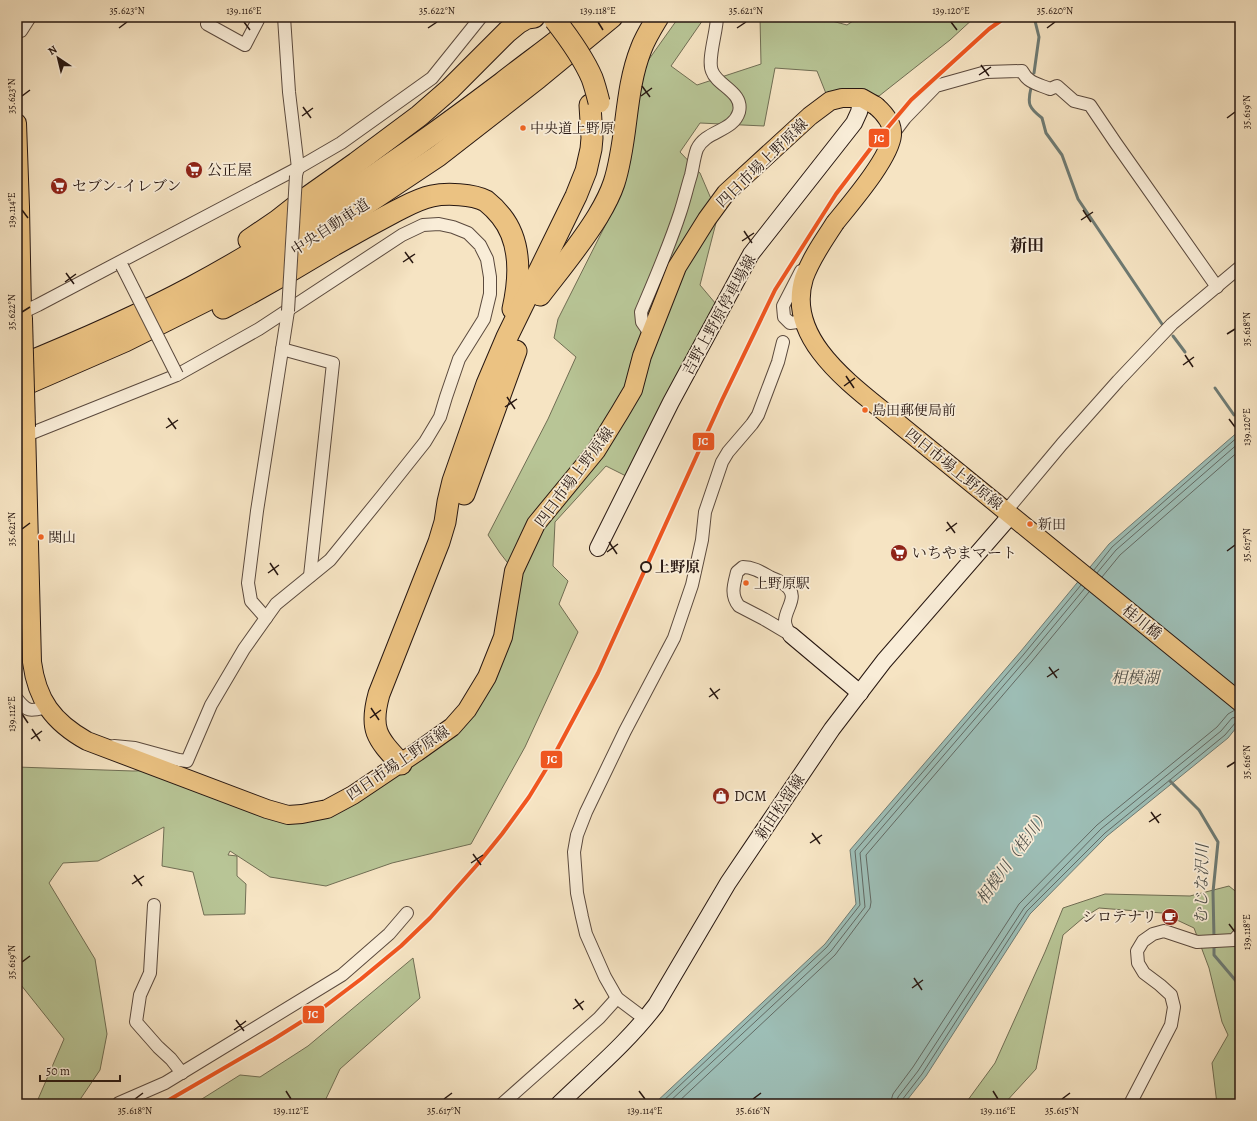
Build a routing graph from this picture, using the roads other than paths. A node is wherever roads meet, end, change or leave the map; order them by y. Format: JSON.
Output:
{"nodes":[{"id":1,"x":30,"y":17,"type":"edge"},
{"id":2,"x":211,"y":17,"type":"edge"},
{"id":3,"x":257,"y":17,"type":"edge"},
{"id":4,"x":284,"y":17,"type":"edge"},
{"id":5,"x":481,"y":17,"type":"edge"},
{"id":6,"x":587,"y":17,"type":"edge"},
{"id":7,"x":612,"y":17,"type":"edge"},
{"id":8,"x":658,"y":17,"type":"edge"},
{"id":9,"x":717,"y":17,"type":"edge"},
{"id":10,"x":547,"y":19,"type":"edge"},
{"id":11,"x":17,"y":32,"type":"edge"},
{"id":12,"x":869,"y":102,"type":"junction"},
{"id":13,"x":595,"y":104,"type":"junction"},
{"id":14,"x":17,"y":122,"type":"edge"},
{"id":15,"x":297,"y":172,"type":"junction"},
{"id":16,"x":121,"y":264,"type":"junction"},
{"id":17,"x":1240,"y":267,"type":"edge"},
{"id":18,"x":1217,"y":287,"type":"junction"},
{"id":19,"x":540,"y":295,"type":"junction"},
{"id":20,"x":288,"y":311,"type":"junction"},
{"id":21,"x":21,"y":315,"type":"edge"},
{"id":22,"x":126,"y":319,"type":"junction"},
{"id":23,"x":804,"y":321,"type":"junction"},
{"id":24,"x":651,"y":335,"type":"junction"},
{"id":25,"x":507,"y":337,"type":"junction"},
{"id":26,"x":782,"y":342,"type":"dead end"},
{"id":27,"x":282,"y":349,"type":"junction"},
{"id":28,"x":17,"y":367,"type":"edge"},
{"id":29,"x":177,"y":375,"type":"junction"},
{"id":30,"x":17,"y":388,"type":"edge"},
{"id":31,"x":17,"y":392,"type":"edge"},
{"id":32,"x":24,"y":434,"type":"edge"},
{"id":33,"x":1009,"y":513,"type":"junction"},
{"id":34,"x":1044,"y":542,"type":"joint"},
{"id":35,"x":598,"y":548,"type":"dead end"},
{"id":36,"x":310,"y":576,"type":"junction"},
{"id":37,"x":266,"y":618,"type":"junction"},
{"id":38,"x":791,"y":635,"type":"junction"},
{"id":39,"x":860,"y":693,"type":"junction"},
{"id":40,"x":17,"y":699,"type":"edge"},
{"id":41,"x":1240,"y":702,"type":"edge"},
{"id":42,"x":47,"y":707,"type":"junction"},
{"id":43,"x":99,"y":745,"type":"junction"},
{"id":44,"x":401,"y":764,"type":"junction"},
{"id":45,"x":154,"y":905,"type":"dead end"},
{"id":46,"x":407,"y":913,"type":"dead end"},
{"id":47,"x":1237,"y":937,"type":"edge"},
{"id":48,"x":617,"y":998,"type":"junction"},
{"id":49,"x":645,"y":1019,"type":"junction"},
{"id":50,"x":182,"y":1073,"type":"junction"},
{"id":51,"x":119,"y":1104,"type":"edge"},
{"id":52,"x":502,"y":1104,"type":"edge"},
{"id":53,"x":559,"y":1104,"type":"edge"},
{"id":54,"x":1130,"y":1104,"type":"edge"}],
"edges":[{"from":1,"to":11,"type":"street"},
{"from":2,"to":3,"type":"street"},
{"from":4,"to":15,"type":"street"},
{"from":5,"to":15,"type":"street"},
{"from":6,"to":22,"type":"highway","name":"中央自動車道"},
{"from":7,"to":30,"type":"highway","name":"中央自動車道"},
{"from":8,"to":19,"type":"highway"},
{"from":9,"to":24,"type":"street"},
{"from":10,"to":13,"type":"highway","bridge":true},
{"from":10,"to":22,"type":"highway"},
{"from":12,"to":23,"type":"main road","name":"四日市場上野原線","bridge":true},
{"from":12,"to":24,"type":"main road","name":"四日市場上野原線"},
{"from":12,"to":35,"type":"main road","name":"吉野上野原停車場線"},
{"from":13,"to":19,"type":"highway"},
{"from":13,"to":25,"type":"highway"},
{"from":14,"to":21,"type":"main road","name":"四日市場上野原線"},
{"from":15,"to":16,"type":"street"},
{"from":15,"to":20,"type":"street","bridge":true},
{"from":16,"to":21,"type":"street"},
{"from":16,"to":29,"type":"street","bridge":true},
{"from":17,"to":18,"type":"street"},
{"from":18,"to":23,"type":"street"},
{"from":18,"to":33,"type":"street"},
{"from":19,"to":44,"type":"highway"},
{"from":20,"to":27,"type":"street"},
{"from":20,"to":29,"type":"street"},
{"from":20,"to":36,"type":"street"},
{"from":21,"to":32,"type":"main road","name":"四日市場上野原線","bridge":true},
{"from":22,"to":28,"type":"highway","name":"中央自動車道"},
{"from":23,"to":33,"type":"main road","name":"四日市場上野原線"},
{"from":24,"to":44,"type":"main road","name":"四日市場上野原線"},
{"from":25,"to":31,"type":"highway"},
{"from":25,"to":44,"type":"highway"},
{"from":26,"to":48,"type":"street"},
{"from":27,"to":36,"type":"street"},
{"from":27,"to":37,"type":"street"},
{"from":29,"to":32,"type":"street"},
{"from":32,"to":42,"type":"main road","name":"四日市場上野原線"},
{"from":33,"to":34,"type":"main road","name":"四日市場上野原線"},
{"from":33,"to":39,"type":"main road","name":"新田松留線"},
{"from":34,"to":41,"type":"main road","name":"桂川橋"},
{"from":36,"to":37,"type":"street"},
{"from":37,"to":43,"type":"street"},
{"from":38,"to":38,"type":"street"},
{"from":38,"to":39,"type":"main road"},
{"from":39,"to":49,"type":"main road","name":"新田松留線"},
{"from":40,"to":42,"type":"street"},
{"from":42,"to":43,"type":"main road","name":"四日市場上野原線"},
{"from":43,"to":44,"type":"main road","name":"四日市場上野原線"},
{"from":45,"to":50,"type":"street"},
{"from":46,"to":50,"type":"street"},
{"from":47,"to":54,"type":"street"},
{"from":48,"to":49,"type":"street"},
{"from":48,"to":52,"type":"street"},
{"from":49,"to":53,"type":"main road","name":"新田松留線"},
{"from":50,"to":51,"type":"street"}]}
